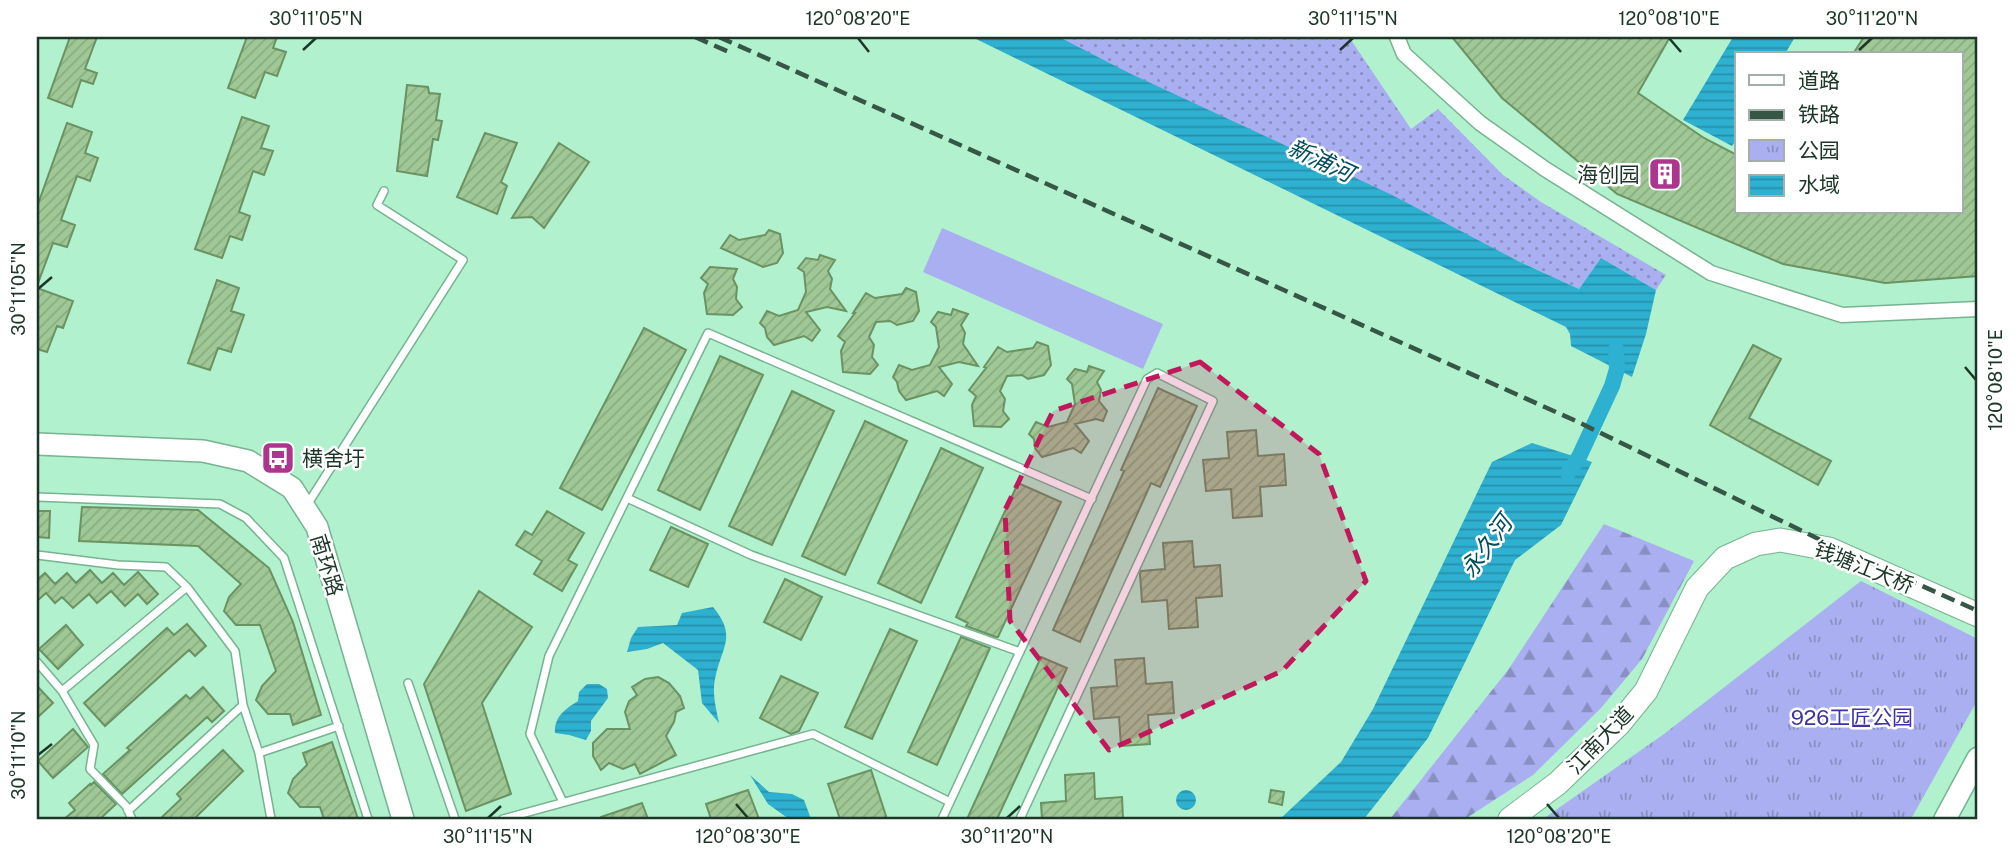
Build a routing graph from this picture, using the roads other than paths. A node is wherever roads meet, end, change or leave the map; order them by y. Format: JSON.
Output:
{"nodes":[{"id":1,"x":1397,"y":37,"type":"edge"},
{"id":2,"x":384,"y":191,"type":"dead end"},
{"id":3,"x":1978,"y":309,"type":"edge"},
{"id":4,"x":37,"y":444,"type":"edge"},
{"id":5,"x":37,"y":458,"type":"edge"},
{"id":6,"x":37,"y":496,"type":"edge"},
{"id":7,"x":627,"y":498,"type":"junction"},
{"id":8,"x":1091,"y":499,"type":"junction"},
{"id":9,"x":304,"y":508,"type":"junction"},
{"id":10,"x":37,"y":555,"type":"edge"},
{"id":11,"x":187,"y":587,"type":"junction"},
{"id":12,"x":1978,"y":615,"type":"edge"},
{"id":13,"x":1670,"y":644,"type":"joint"},
{"id":14,"x":1020,"y":652,"type":"junction"},
{"id":15,"x":37,"y":662,"type":"edge"},
{"id":16,"x":408,"y":683,"type":"dead end"},
{"id":17,"x":62,"y":691,"type":"junction"},
{"id":18,"x":243,"y":705,"type":"junction"},
{"id":19,"x":339,"y":726,"type":"junction"},
{"id":20,"x":259,"y":753,"type":"junction"},
{"id":21,"x":1978,"y":758,"type":"edge"},
{"id":22,"x":563,"y":802,"type":"junction"},
{"id":23,"x":950,"y":802,"type":"junction"},
{"id":24,"x":130,"y":815,"type":"edge"},
{"id":25,"x":271,"y":819,"type":"edge"},
{"id":26,"x":368,"y":819,"type":"edge"},
{"id":27,"x":396,"y":819,"type":"edge"},
{"id":28,"x":403,"y":819,"type":"edge"},
{"id":29,"x":455,"y":819,"type":"edge"},
{"id":30,"x":503,"y":819,"type":"edge"},
{"id":31,"x":942,"y":819,"type":"edge"},
{"id":32,"x":1020,"y":819,"type":"edge"},
{"id":33,"x":1510,"y":819,"type":"edge"},
{"id":34,"x":1945,"y":819,"type":"edge"}],
"edges":[{"from":1,"to":3,"type":"street"},
{"from":2,"to":9,"type":"lane"},
{"from":4,"to":9,"type":"main road","name":"南环路"},
{"from":5,"to":27,"type":"main road","name":"南环路"},
{"from":6,"to":19,"type":"lane"},
{"from":7,"to":8,"type":"lane"},
{"from":7,"to":14,"type":"lane"},
{"from":7,"to":22,"type":"lane"},
{"from":8,"to":14,"type":"lane"},
{"from":8,"to":32,"type":"lane"},
{"from":9,"to":28,"type":"main road","name":"南环路"},
{"from":10,"to":11,"type":"lane"},
{"from":11,"to":17,"type":"lane"},
{"from":11,"to":18,"type":"lane"},
{"from":12,"to":13,"type":"main road","name":"钱塘江大桥"},
{"from":13,"to":33,"type":"main road","name":"江南大道"},
{"from":14,"to":23,"type":"lane"},
{"from":15,"to":17,"type":"lane"},
{"from":16,"to":29,"type":"lane"},
{"from":17,"to":24,"type":"lane"},
{"from":18,"to":20,"type":"lane"},
{"from":18,"to":24,"type":"lane"},
{"from":19,"to":20,"type":"lane"},
{"from":19,"to":26,"type":"lane"},
{"from":20,"to":25,"type":"lane"},
{"from":21,"to":34,"type":"main road"},
{"from":22,"to":23,"type":"lane"},
{"from":22,"to":30,"type":"lane"},
{"from":23,"to":31,"type":"lane"}]}
